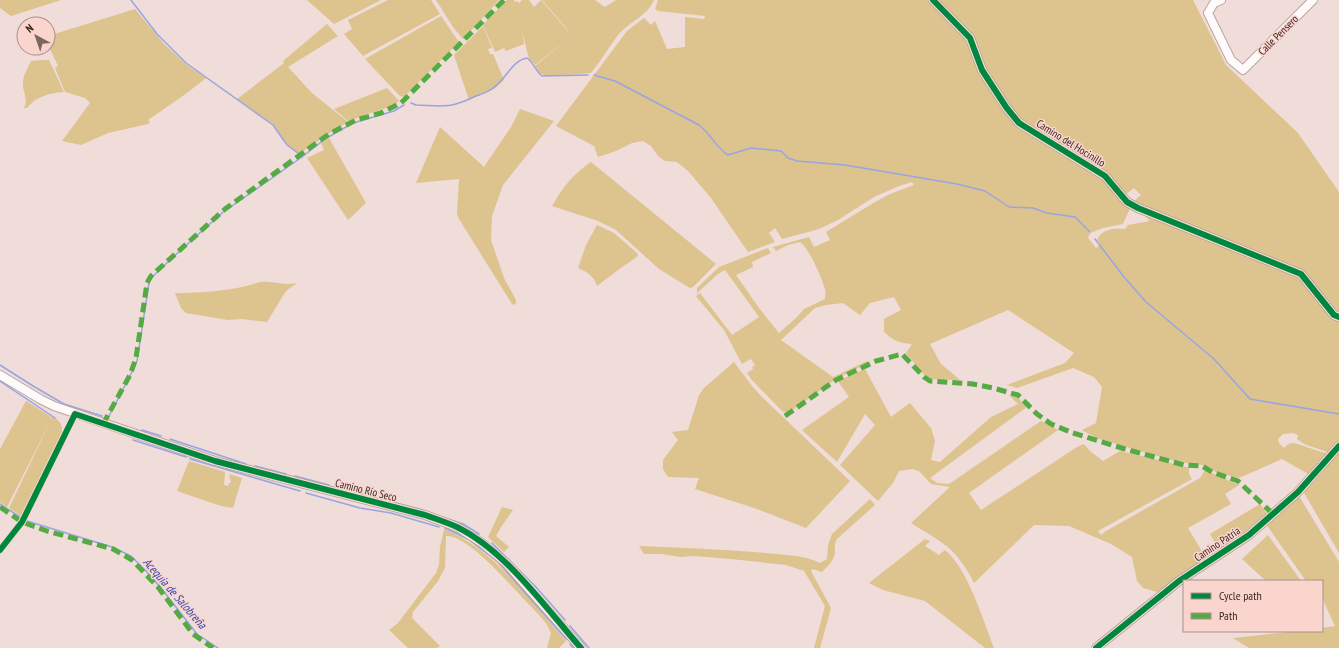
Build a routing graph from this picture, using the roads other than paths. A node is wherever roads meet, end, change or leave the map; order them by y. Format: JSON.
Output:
{"nodes":[{"id":1,"x":933,"y":0,"type":"edge"},
{"id":2,"x":1221,"y":0,"type":"edge"},
{"id":3,"x":1313,"y":0,"type":"edge"},
{"id":4,"x":1339,"y":317,"type":"edge"},
{"id":5,"x":0,"y":375,"type":"edge"},
{"id":6,"x":1339,"y":446,"type":"edge"},
{"id":7,"x":581,"y":648,"type":"edge"},
{"id":8,"x":1096,"y":648,"type":"edge"}],
"edges":[{"from":1,"to":4,"type":"street","name":"Camino del Hocinillo"},
{"from":2,"to":3,"type":"street","name":"Calle Pensero"},
{"from":5,"to":7,"type":"street","name":"Camino Río Seco"},
{"from":6,"to":8,"type":"street","name":"Camino Patria"}]}
